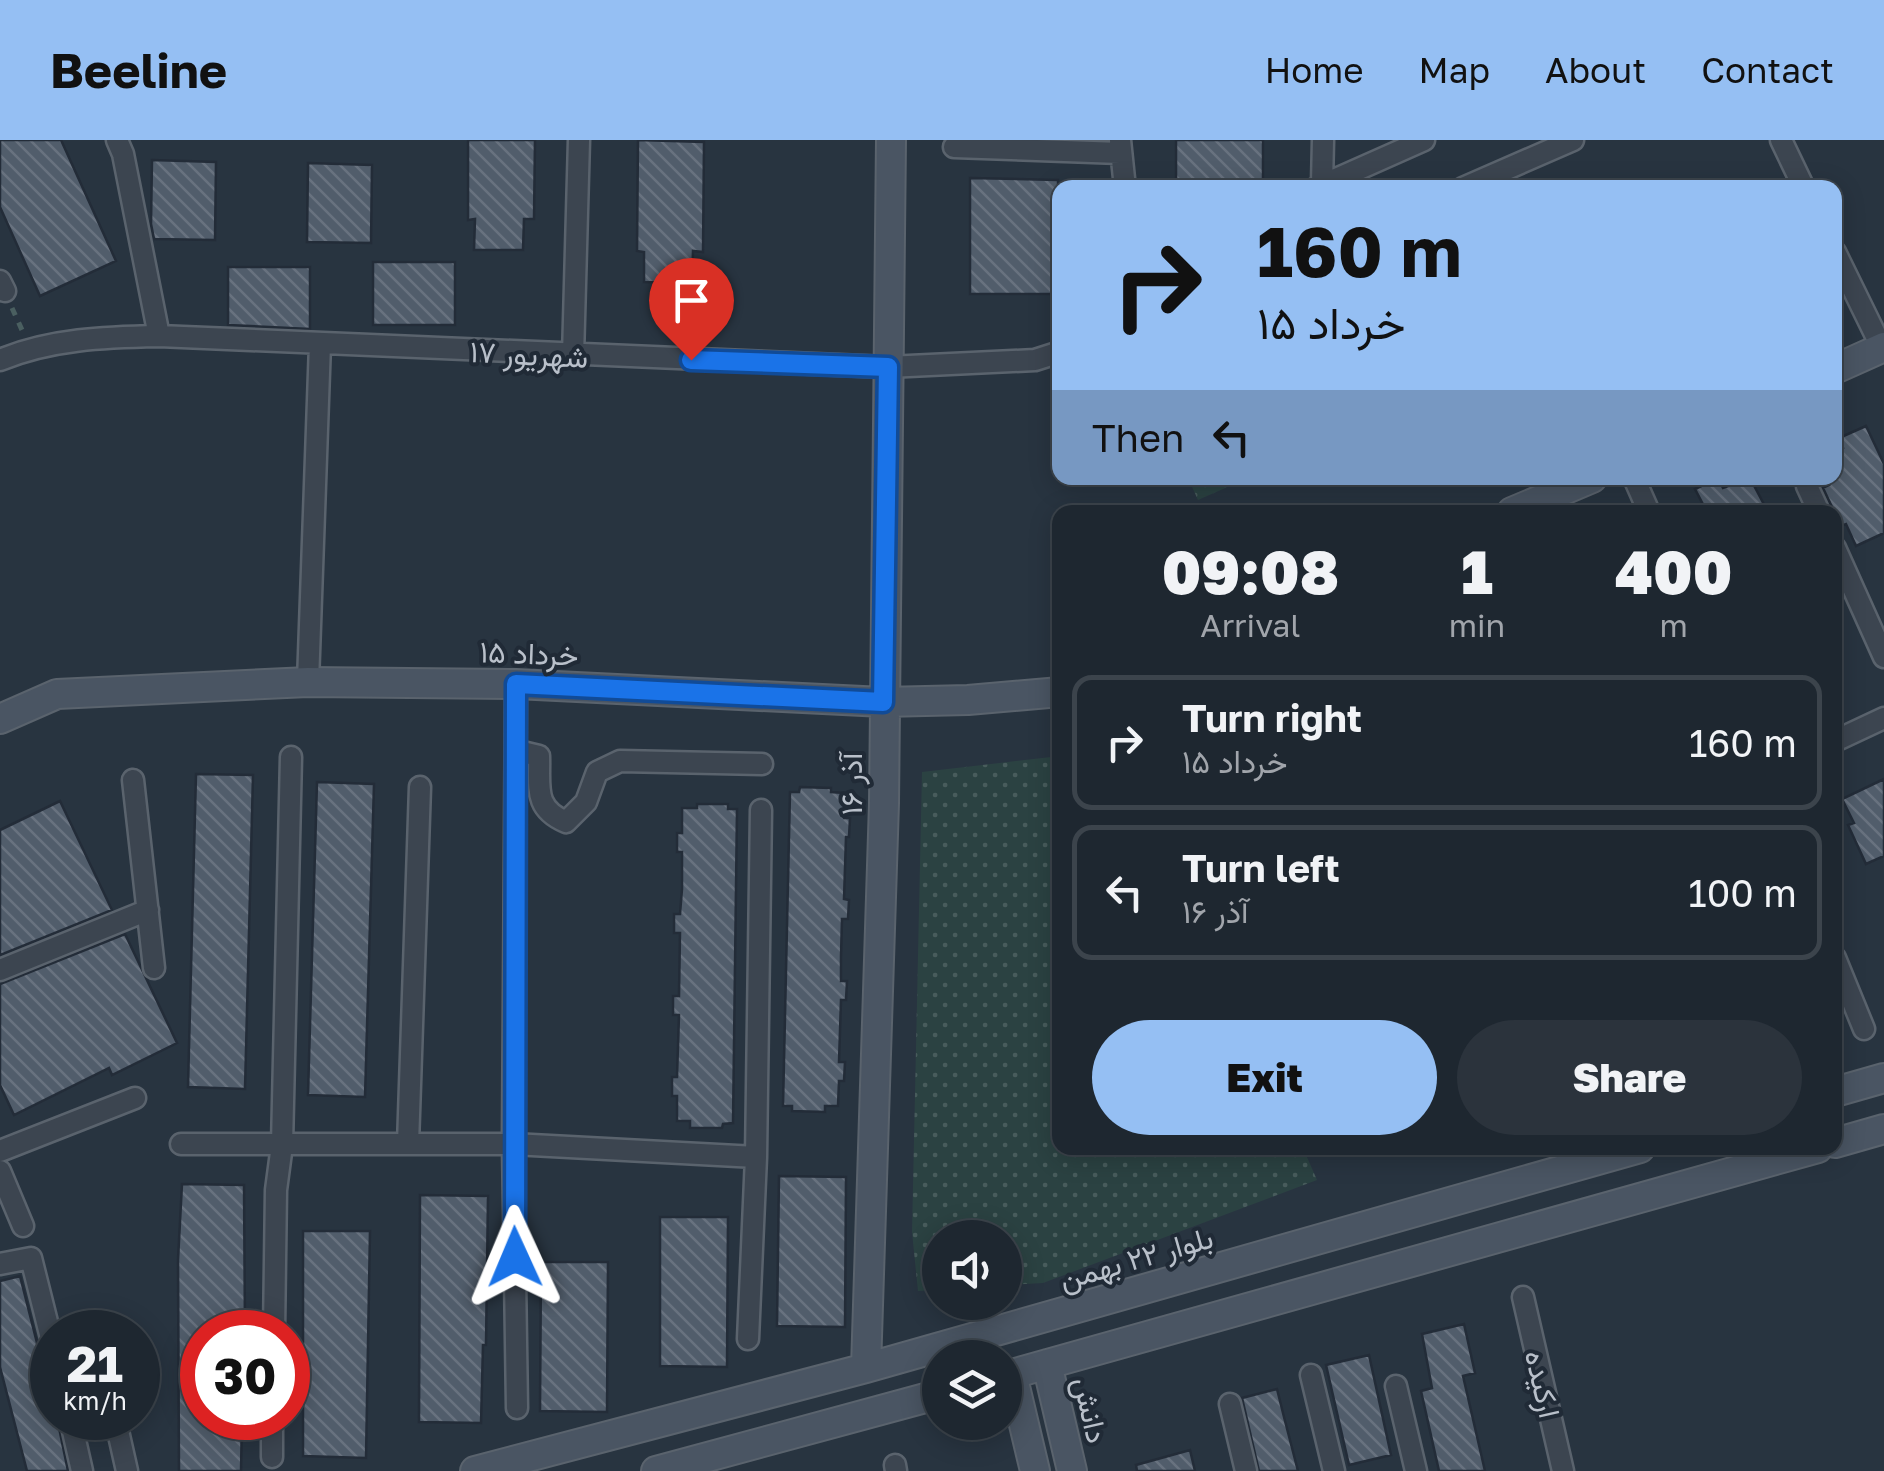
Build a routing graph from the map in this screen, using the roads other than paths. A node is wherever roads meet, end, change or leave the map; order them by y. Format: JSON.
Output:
{"nodes":[{"id":1,"x":117,"y":140,"type":"edge"},
{"id":2,"x":579,"y":140,"type":"edge"},
{"id":3,"x":892,"y":140,"type":"edge"},
{"id":4,"x":1323,"y":140,"type":"edge"},
{"id":5,"x":1424,"y":140,"type":"edge"},
{"id":6,"x":1573,"y":140,"type":"edge"},
{"id":7,"x":1781,"y":140,"type":"edge"},
{"id":8,"x":954,"y":147,"type":"dead end"},
{"id":9,"x":1120,"y":147,"type":"edge"},
{"id":10,"x":1123,"y":180,"type":"edge"},
{"id":11,"x":1320,"y":180,"type":"edge"},
{"id":12,"x":1333,"y":180,"type":"edge"},
{"id":13,"x":1481,"y":180,"type":"edge"},
{"id":14,"x":1800,"y":180,"type":"edge"},
{"id":15,"x":1842,"y":266,"type":"edge"},
{"id":16,"x":160,"y":336,"type":"junction"},
{"id":17,"x":320,"y":344,"type":"junction"},
{"id":18,"x":1883,"y":348,"type":"edge"},
{"id":19,"x":1052,"y":355,"type":"edge"},
{"id":20,"x":573,"y":356,"type":"junction"},
{"id":21,"x":0,"y":360,"type":"edge"},
{"id":22,"x":1842,"y":366,"type":"edge"},
{"id":23,"x":888,"y":367,"type":"junction"},
{"id":24,"x":1576,"y":485,"type":"edge"},
{"id":25,"x":1807,"y":486,"type":"dead end"},
{"id":26,"x":1528,"y":505,"type":"edge"},
{"id":27,"x":1816,"y":505,"type":"edge"},
{"id":28,"x":1842,"y":564,"type":"edge"},
{"id":29,"x":1884,"y":657,"type":"edge"},
{"id":30,"x":308,"y":682,"type":"junction"},
{"id":31,"x":516,"y":684,"type":"junction"},
{"id":32,"x":1052,"y":693,"type":"edge"},
{"id":33,"x":883,"y":702,"type":"junction"},
{"id":34,"x":1884,"y":718,"type":"edge"},
{"id":35,"x":0,"y":719,"type":"edge"},
{"id":36,"x":1842,"y":737,"type":"edge"},
{"id":37,"x":518,"y":751,"type":"junction"},
{"id":38,"x":291,"y":756,"type":"dead end"},
{"id":39,"x":762,"y":764,"type":"dead end"},
{"id":40,"x":133,"y":780,"type":"dead end"},
{"id":41,"x":420,"y":787,"type":"dead end"},
{"id":42,"x":761,"y":810,"type":"dead end"},
{"id":43,"x":148,"y":910,"type":"junction"},
{"id":44,"x":154,"y":968,"type":"dead end"},
{"id":45,"x":0,"y":970,"type":"edge"},
{"id":46,"x":1842,"y":975,"type":"edge"},
{"id":47,"x":1864,"y":1030,"type":"dead end"},
{"id":48,"x":1884,"y":1078,"type":"edge"},
{"id":49,"x":1842,"y":1090,"type":"edge"},
{"id":50,"x":135,"y":1098,"type":"dead end"},
{"id":51,"x":1884,"y":1129,"type":"edge"},
{"id":52,"x":1842,"y":1140,"type":"edge"},
{"id":53,"x":181,"y":1144,"type":"dead end"},
{"id":54,"x":408,"y":1144,"type":"junction"},
{"id":55,"x":513,"y":1144,"type":"junction"},
{"id":56,"x":282,"y":1145,"type":"junction"},
{"id":57,"x":0,"y":1151,"type":"edge"},
{"id":58,"x":1612,"y":1155,"type":"edge"},
{"id":59,"x":1793,"y":1155,"type":"edge"},
{"id":60,"x":1608,"y":1156,"type":"junction"},
{"id":61,"x":756,"y":1157,"type":"junction"},
{"id":62,"x":0,"y":1170,"type":"edge"},
{"id":63,"x":1622,"y":1202,"type":"junction"},
{"id":64,"x":24,"y":1226,"type":"dead end"},
{"id":65,"x":0,"y":1264,"type":"edge"},
{"id":66,"x":1524,"y":1297,"type":"dead end"},
{"id":67,"x":44,"y":1310,"type":"edge"},
{"id":68,"x":274,"y":1310,"type":"edge"},
{"id":69,"x":748,"y":1339,"type":"dead end"},
{"id":70,"x":1047,"y":1364,"type":"junction"},
{"id":71,"x":866,"y":1368,"type":"junction"},
{"id":72,"x":1022,"y":1371,"type":"edge"},
{"id":73,"x":1311,"y":1375,"type":"dead end"},
{"id":74,"x":1396,"y":1386,"type":"dead end"},
{"id":75,"x":922,"y":1399,"type":"edge"},
{"id":76,"x":1230,"y":1404,"type":"dead end"},
{"id":77,"x":517,"y":1408,"type":"dead end"},
{"id":78,"x":1022,"y":1423,"type":"edge"},
{"id":79,"x":650,"y":1425,"type":"junction"},
{"id":80,"x":75,"y":1440,"type":"edge"},
{"id":81,"x":120,"y":1440,"type":"edge"},
{"id":82,"x":272,"y":1440,"type":"edge"},
{"id":83,"x":272,"y":1457,"type":"dead end"},
{"id":84,"x":659,"y":1470,"type":"edge"},
{"id":85,"x":82,"y":1471,"type":"edge"},
{"id":86,"x":127,"y":1471,"type":"edge"},
{"id":87,"x":474,"y":1471,"type":"edge"},
{"id":88,"x":1036,"y":1471,"type":"edge"},
{"id":89,"x":1072,"y":1471,"type":"edge"},
{"id":90,"x":1246,"y":1471,"type":"edge"},
{"id":91,"x":1334,"y":1471,"type":"edge"},
{"id":92,"x":1416,"y":1471,"type":"edge"},
{"id":93,"x":1564,"y":1471,"type":"edge"}],
"edges":[{"from":1,"to":16,"type":"street"},
{"from":2,"to":20,"type":"street"},
{"from":3,"to":23,"type":"main road","name":"۱۶ آذر"},
{"from":4,"to":11,"type":"street"},
{"from":5,"to":12,"type":"street"},
{"from":6,"to":13,"type":"street"},
{"from":7,"to":14,"type":"street"},
{"from":8,"to":9,"type":"street"},
{"from":9,"to":10,"type":"street"},
{"from":15,"to":18,"type":"street"},
{"from":16,"to":17,"type":"street","name":"۱۷ شهریور"},
{"from":16,"to":21,"type":"street","name":"۱۷ شهریور"},
{"from":17,"to":20,"type":"street","name":"۱۷ شهریور"},
{"from":17,"to":30,"type":"street"},
{"from":18,"to":22,"type":"main road"},
{"from":19,"to":23,"type":"street","name":"۱۷ شهریور"},
{"from":20,"to":23,"type":"street","name":"۱۷ شهریور"},
{"from":23,"to":33,"type":"main road","name":"۱۶ آذر"},
{"from":24,"to":26,"type":"main road"},
{"from":25,"to":27,"type":"street"},
{"from":28,"to":29,"type":"street"},
{"from":30,"to":31,"type":"main road","name":"۱۵ خرداد"},
{"from":30,"to":35,"type":"main road","name":"۱۵ خرداد"},
{"from":31,"to":33,"type":"main road","name":"۱۵ خرداد"},
{"from":31,"to":37,"type":"street"},
{"from":32,"to":33,"type":"main road","name":"۱۵ خرداد"},
{"from":33,"to":71,"type":"main road","name":"۱۶ آذر"},
{"from":34,"to":36,"type":"street"},
{"from":37,"to":39,"type":"street"},
{"from":37,"to":55,"type":"street"},
{"from":38,"to":56,"type":"street"},
{"from":40,"to":43,"type":"street"},
{"from":41,"to":54,"type":"street"},
{"from":42,"to":61,"type":"street"},
{"from":43,"to":44,"type":"street"},
{"from":43,"to":45,"type":"street"},
{"from":46,"to":47,"type":"street"},
{"from":48,"to":49,"type":"main road"},
{"from":50,"to":57,"type":"street"},
{"from":51,"to":52,"type":"main road"},
{"from":53,"to":56,"type":"street"},
{"from":54,"to":55,"type":"street"},
{"from":54,"to":56,"type":"street"},
{"from":55,"to":61,"type":"street"},
{"from":55,"to":77,"type":"street"},
{"from":56,"to":68,"type":"street"},
{"from":58,"to":60,"type":"main road","name":"بلوار ۲۲ بهمن"},
{"from":59,"to":63,"type":"main road"},
{"from":60,"to":63,"type":"main road"},
{"from":60,"to":71,"type":"main road","name":"بلوار ۲۲ بهمن"},
{"from":61,"to":69,"type":"street"},
{"from":62,"to":64,"type":"street"},
{"from":63,"to":70,"type":"main road"},
{"from":65,"to":67,"type":"street"},
{"from":66,"to":93,"type":"street","name":"ارکیده"},
{"from":70,"to":72,"type":"main road"},
{"from":70,"to":89,"type":"main road","name":"دانش"},
{"from":71,"to":79,"type":"main road","name":"بلوار ۲۲ بهمن"},
{"from":73,"to":91,"type":"street"},
{"from":74,"to":92,"type":"street"},
{"from":75,"to":84,"type":"main road"},
{"from":76,"to":90,"type":"street"},
{"from":78,"to":88,"type":"main road"},
{"from":79,"to":84,"type":"main road"},
{"from":79,"to":87,"type":"main road","name":"بلوار ۲۲ بهمن"},
{"from":80,"to":85,"type":"street"},
{"from":81,"to":86,"type":"street"},
{"from":82,"to":83,"type":"street"}]}
